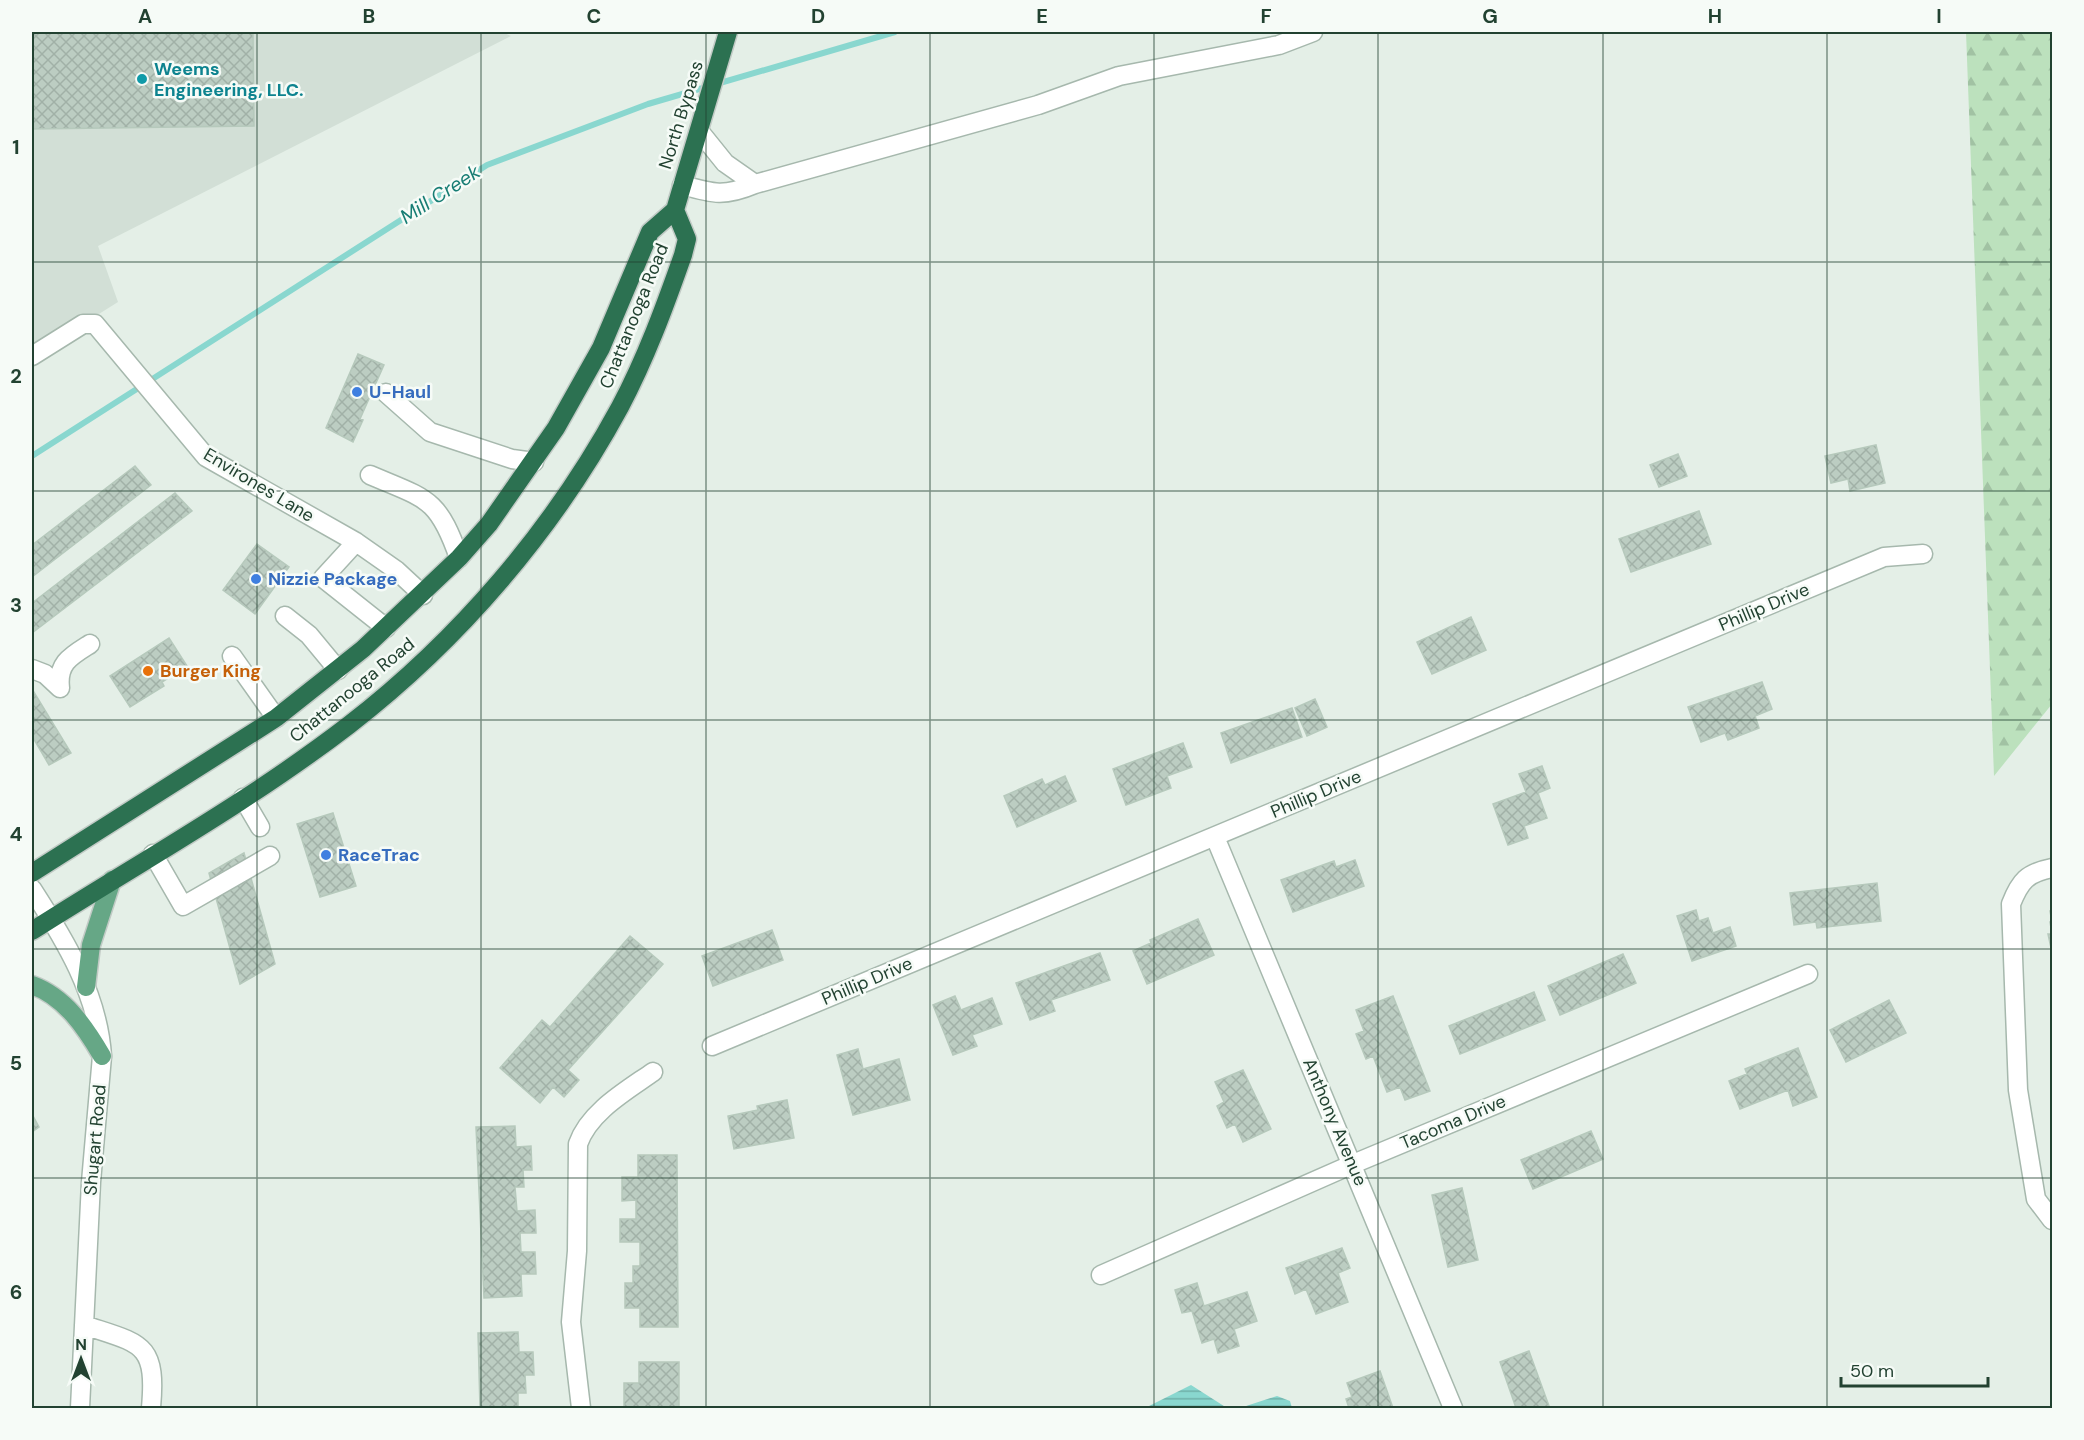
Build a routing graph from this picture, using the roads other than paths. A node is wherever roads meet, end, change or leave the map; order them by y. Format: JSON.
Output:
{"nodes":[{"id":1,"x":728,"y":32,"type":"edge"},
{"id":2,"x":1312,"y":32,"type":"edge"},
{"id":3,"x":700,"y":132,"type":"junction"},
{"id":4,"x":755,"y":184,"type":"junction"},
{"id":5,"x":682,"y":185,"type":"junction"},
{"id":6,"x":675,"y":210,"type":"junction"},
{"id":7,"x":32,"y":356,"type":"edge"},
{"id":8,"x":386,"y":393,"type":"dead end"},
{"id":9,"x":534,"y":462,"type":"junction"},
{"id":10,"x":370,"y":475,"type":"dead end"},
{"id":11,"x":356,"y":542,"type":"junction"},
{"id":12,"x":1923,"y":554,"type":"dead end"},
{"id":13,"x":459,"y":558,"type":"junction"},
{"id":14,"x":423,"y":594,"type":"junction"},
{"id":15,"x":285,"y":616,"type":"dead end"},
{"id":16,"x":386,"y":628,"type":"junction"},
{"id":17,"x":90,"y":644,"type":"dead end"},
{"id":18,"x":232,"y":656,"type":"dead end"},
{"id":19,"x":66,"y":659,"type":"junction"},
{"id":20,"x":34,"y":670,"type":"edge"},
{"id":21,"x":338,"y":670,"type":"junction"},
{"id":22,"x":276,"y":718,"type":"junction"},
{"id":23,"x":243,"y":798,"type":"junction"},
{"id":24,"x":260,"y":827,"type":"dead end"},
{"id":25,"x":1215,"y":837,"type":"junction"},
{"id":26,"x":153,"y":854,"type":"junction"},
{"id":27,"x":270,"y":856,"type":"dead end"},
{"id":28,"x":2052,"y":868,"type":"edge"},
{"id":29,"x":32,"y":873,"type":"edge"},
{"id":30,"x":112,"y":880,"type":"junction"},
{"id":31,"x":32,"y":889,"type":"edge"},
{"id":32,"x":51,"y":918,"type":"junction"},
{"id":33,"x":32,"y":930,"type":"edge"},
{"id":34,"x":1808,"y":974,"type":"dead end"},
{"id":35,"x":32,"y":985,"type":"edge"},
{"id":36,"x":86,"y":987,"type":"junction"},
{"id":37,"x":712,"y":1046,"type":"dead end"},
{"id":38,"x":102,"y":1056,"type":"junction"},
{"id":39,"x":653,"y":1072,"type":"dead end"},
{"id":40,"x":1353,"y":1164,"type":"junction"},
{"id":41,"x":2052,"y":1220,"type":"edge"},
{"id":42,"x":1101,"y":1275,"type":"dead end"},
{"id":43,"x":84,"y":1325,"type":"junction"},
{"id":44,"x":80,"y":1408,"type":"edge"},
{"id":45,"x":151,"y":1408,"type":"edge"},
{"id":46,"x":581,"y":1408,"type":"edge"},
{"id":47,"x":1453,"y":1408,"type":"edge"}],
"edges":[{"from":1,"to":3,"type":"highway","name":"North Bypass"},
{"from":2,"to":4,"type":"street"},
{"from":3,"to":4,"type":"street"},
{"from":3,"to":5,"type":"highway","name":"North Bypass"},
{"from":4,"to":5,"type":"street"},
{"from":5,"to":6,"type":"highway","name":"North Bypass"},
{"from":6,"to":9,"type":"highway","name":"Chattanooga Road"},
{"from":6,"to":23,"type":"highway","name":"Chattanooga Road"},
{"from":7,"to":11,"type":"street","name":"Environes Lane"},
{"from":8,"to":9,"type":"street"},
{"from":9,"to":13,"type":"highway","name":"Chattanooga Road"},
{"from":10,"to":13,"type":"street"},
{"from":11,"to":14,"type":"street","name":"Environes Lane"},
{"from":11,"to":16,"type":"street"},
{"from":12,"to":25,"type":"street","name":"Phillip Drive"},
{"from":13,"to":14,"type":"highway","name":"Chattanooga Road"},
{"from":14,"to":16,"type":"highway","name":"Chattanooga Road"},
{"from":15,"to":21,"type":"street"},
{"from":16,"to":21,"type":"highway","name":"Chattanooga Road"},
{"from":17,"to":19,"type":"street"},
{"from":18,"to":22,"type":"street"},
{"from":19,"to":20,"type":"street"},
{"from":19,"to":20,"type":"street"},
{"from":21,"to":22,"type":"highway","name":"Chattanooga Road"},
{"from":22,"to":29,"type":"highway","name":"Chattanooga Road"},
{"from":23,"to":24,"type":"street"},
{"from":23,"to":26,"type":"highway","name":"Chattanooga Road"},
{"from":25,"to":37,"type":"street","name":"Phillip Drive"},
{"from":25,"to":40,"type":"street","name":"Anthony Avenue"},
{"from":26,"to":27,"type":"street"},
{"from":26,"to":30,"type":"highway","name":"Chattanooga Road"},
{"from":28,"to":41,"type":"street"},
{"from":30,"to":32,"type":"highway","name":"Chattanooga Road"},
{"from":30,"to":36,"type":"main road"},
{"from":31,"to":32,"type":"street","name":"Shugart Road"},
{"from":32,"to":33,"type":"highway","name":"Chattanooga Road"},
{"from":32,"to":36,"type":"street","name":"Shugart Road"},
{"from":34,"to":40,"type":"street","name":"Tacoma Drive"},
{"from":35,"to":38,"type":"main road"},
{"from":36,"to":38,"type":"street","name":"Shugart Road"},
{"from":38,"to":43,"type":"street","name":"Shugart Road"},
{"from":39,"to":46,"type":"street"},
{"from":40,"to":42,"type":"street","name":"Tacoma Drive"},
{"from":40,"to":47,"type":"street","name":"Anthony Avenue"},
{"from":43,"to":44,"type":"street","name":"Shugart Road"},
{"from":43,"to":45,"type":"street"}]}
